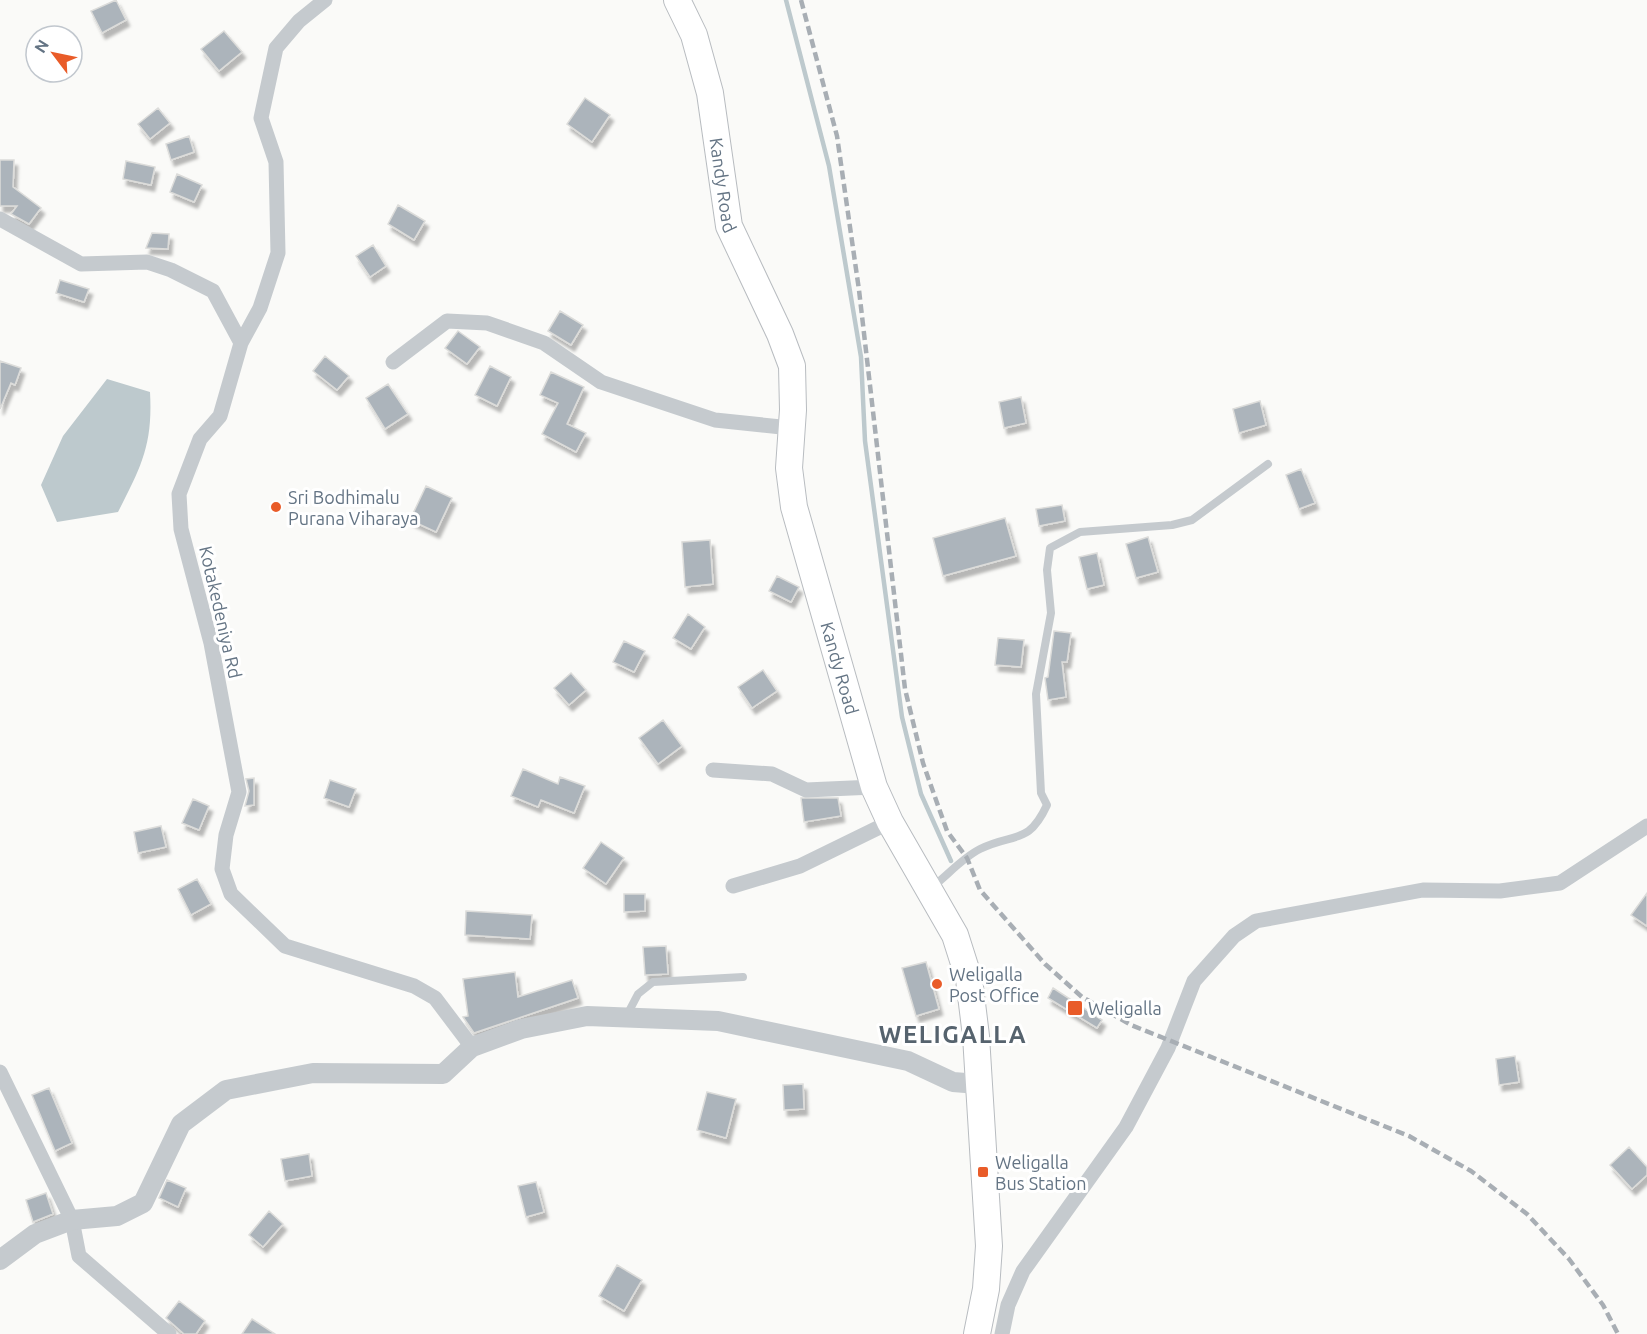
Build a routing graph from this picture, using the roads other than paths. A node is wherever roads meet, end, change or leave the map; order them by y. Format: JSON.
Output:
{"nodes":[{"id":1,"x":325,"y":0,"type":"edge"},
{"id":2,"x":677,"y":0,"type":"edge"},
{"id":3,"x":0,"y":219,"type":"edge"},
{"id":4,"x":241,"y":343,"type":"junction"},
{"id":5,"x":393,"y":362,"type":"dead end"},
{"id":6,"x":791,"y":428,"type":"junction"},
{"id":7,"x":1268,"y":464,"type":"dead end"},
{"id":8,"x":713,"y":770,"type":"dead end"},
{"id":9,"x":874,"y":787,"type":"junction"},
{"id":10,"x":890,"y":822,"type":"junction"},
{"id":11,"x":1647,"y":826,"type":"edge"},
{"id":12,"x":733,"y":886,"type":"dead end"},
{"id":13,"x":930,"y":889,"type":"junction"},
{"id":14,"x":743,"y":977,"type":"dead end"},
{"id":15,"x":625,"y":1019,"type":"junction"},
{"id":16,"x":472,"y":1047,"type":"junction"},
{"id":17,"x":0,"y":1072,"type":"edge"},
{"id":18,"x":978,"y":1084,"type":"junction"},
{"id":19,"x":72,"y":1220,"type":"junction"},
{"id":20,"x":0,"y":1260,"type":"edge"},
{"id":21,"x":169,"y":1334,"type":"edge"},
{"id":22,"x":977,"y":1334,"type":"edge"},
{"id":23,"x":1002,"y":1334,"type":"edge"}],
"edges":[{"from":1,"to":4,"type":"street","name":"Kotakedeniya Rd"},
{"from":2,"to":6,"type":"highway","name":"Kandy Road"},
{"from":3,"to":4,"type":"street"},
{"from":4,"to":16,"type":"street","name":"Kotakedeniya Rd"},
{"from":5,"to":6,"type":"street"},
{"from":6,"to":9,"type":"highway","name":"Kandy Road"},
{"from":7,"to":13,"type":"lane"},
{"from":8,"to":9,"type":"street"},
{"from":9,"to":10,"type":"highway","name":"Kandy Road"},
{"from":10,"to":12,"type":"street"},
{"from":10,"to":13,"type":"highway","name":"Kandy Road"},
{"from":11,"to":23,"type":"street"},
{"from":13,"to":18,"type":"highway","name":"Kandy Road"},
{"from":14,"to":15,"type":"lane"},
{"from":15,"to":16,"type":"street"},
{"from":15,"to":18,"type":"street"},
{"from":16,"to":19,"type":"street"},
{"from":17,"to":19,"type":"street"},
{"from":18,"to":22,"type":"highway","name":"Kandy Road"},
{"from":19,"to":20,"type":"street"},
{"from":19,"to":21,"type":"street"}]}
